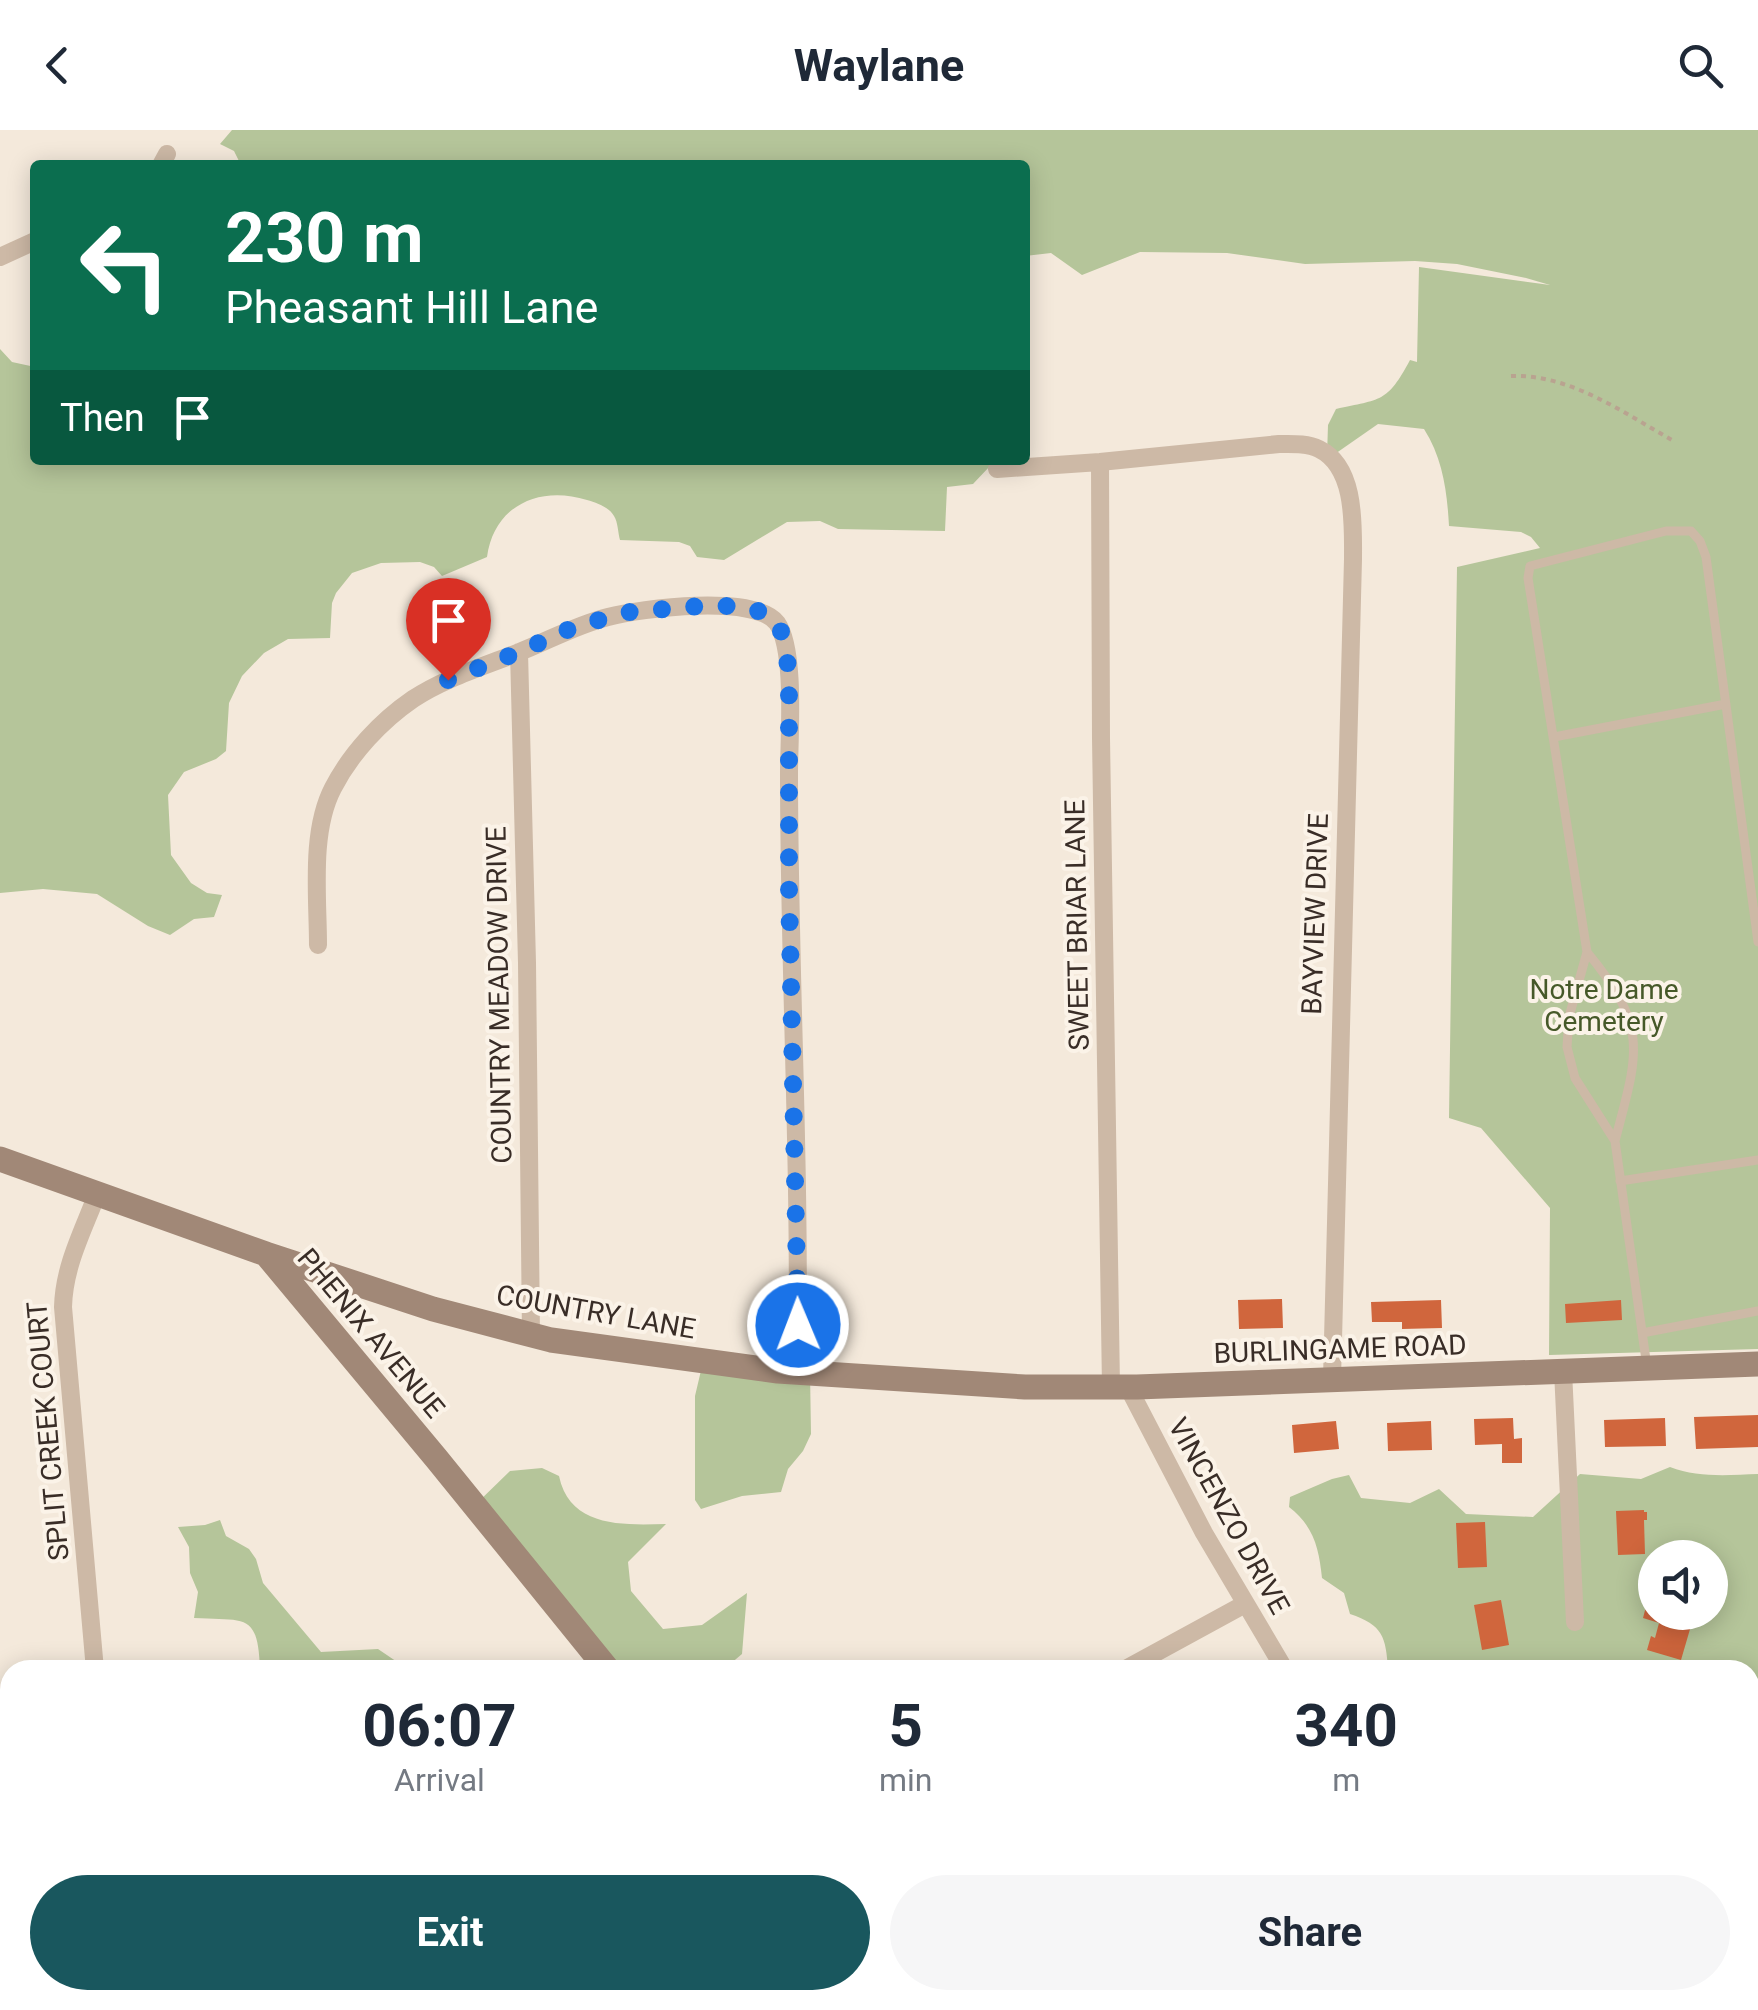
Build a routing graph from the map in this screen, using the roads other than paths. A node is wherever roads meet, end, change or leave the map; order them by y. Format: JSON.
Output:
{"nodes":[{"id":1,"x":30,"y":243,"type":"edge"},
{"id":2,"x":0,"y":257,"type":"edge"},
{"id":3,"x":1100,"y":462,"type":"junction"},
{"id":4,"x":998,"y":469,"type":"dead end"},
{"id":5,"x":519,"y":652,"type":"junction"},
{"id":6,"x":1726,"y":704,"type":"junction"},
{"id":7,"x":1554,"y":738,"type":"junction"},
{"id":8,"x":1758,"y":942,"type":"edge"},
{"id":9,"x":318,"y":945,"type":"dead end"},
{"id":10,"x":1587,"y":952,"type":"junction"},
{"id":11,"x":1615,"y":1142,"type":"junction"},
{"id":12,"x":0,"y":1159,"type":"edge"},
{"id":13,"x":1758,"y":1160,"type":"edge"},
{"id":14,"x":1620,"y":1181,"type":"junction"},
{"id":15,"x":98,"y":1194,"type":"junction"},
{"id":16,"x":266,"y":1254,"type":"junction"},
{"id":17,"x":1758,"y":1312,"type":"edge"},
{"id":18,"x":1642,"y":1333,"type":"junction"},
{"id":19,"x":530,"y":1336,"type":"junction"},
{"id":20,"x":1758,"y":1364,"type":"edge"},
{"id":21,"x":1647,"y":1368,"type":"junction"},
{"id":22,"x":1562,"y":1371,"type":"junction"},
{"id":23,"x":798,"y":1372,"type":"junction"},
{"id":24,"x":1332,"y":1379,"type":"junction"},
{"id":25,"x":925,"y":1381,"type":"joint"},
{"id":26,"x":1120,"y":1387,"type":"junction"},
{"id":27,"x":1246,"y":1604,"type":"junction"},
{"id":28,"x":1575,"y":1622,"type":"dead end"},
{"id":29,"x":94,"y":1660,"type":"edge"},
{"id":30,"x":600,"y":1660,"type":"edge"},
{"id":31,"x":1142,"y":1660,"type":"edge"},
{"id":32,"x":1279,"y":1660,"type":"edge"}],
"edges":[{"from":1,"to":2,"type":"street"},
{"from":3,"to":4,"type":"street"},
{"from":3,"to":24,"type":"street","name":"BAYVIEW DRIVE"},
{"from":3,"to":26,"type":"street","name":"SWEET BRIAR LANE"},
{"from":5,"to":9,"type":"street"},
{"from":5,"to":19,"type":"street","name":"COUNTRY MEADOW DRIVE"},
{"from":5,"to":23,"type":"street"},
{"from":6,"to":7,"type":"lane"},
{"from":6,"to":7,"type":"lane"},
{"from":6,"to":8,"type":"lane"},
{"from":7,"to":10,"type":"lane"},
{"from":10,"to":11,"type":"lane"},
{"from":10,"to":11,"type":"lane"},
{"from":11,"to":14,"type":"lane"},
{"from":12,"to":15,"type":"street","name":"PHENIX AVENUE"},
{"from":13,"to":14,"type":"lane"},
{"from":14,"to":18,"type":"lane"},
{"from":15,"to":16,"type":"street","name":"PHENIX AVENUE"},
{"from":15,"to":29,"type":"street","name":"SPLIT CREEK COURT"},
{"from":16,"to":19,"type":"street","name":"COUNTRY LANE"},
{"from":16,"to":30,"type":"street","name":"PHENIX AVENUE"},
{"from":17,"to":18,"type":"lane"},
{"from":18,"to":21,"type":"lane"},
{"from":19,"to":23,"type":"street","name":"COUNTRY LANE"},
{"from":20,"to":21,"type":"street","name":"BURLINGAME ROAD"},
{"from":21,"to":22,"type":"street","name":"BURLINGAME ROAD"},
{"from":22,"to":24,"type":"street","name":"BURLINGAME ROAD"},
{"from":22,"to":28,"type":"street"},
{"from":23,"to":25,"type":"street","name":"COUNTRY LANE"},
{"from":24,"to":26,"type":"street","name":"BURLINGAME ROAD"},
{"from":25,"to":26,"type":"street","name":"BURLINGAME ROAD"},
{"from":26,"to":27,"type":"street","name":"VINCENZO DRIVE"},
{"from":27,"to":31,"type":"street"},
{"from":27,"to":32,"type":"street","name":"VINCENZO DRIVE"}]}
